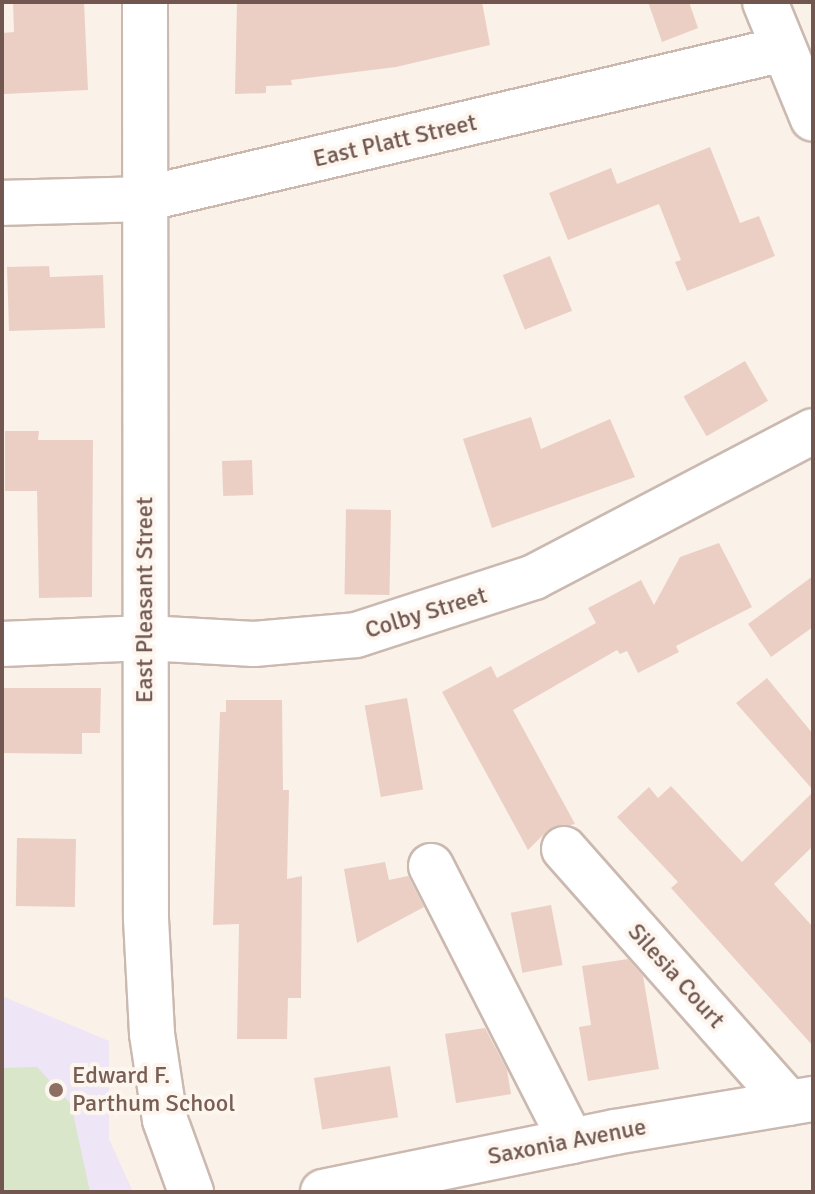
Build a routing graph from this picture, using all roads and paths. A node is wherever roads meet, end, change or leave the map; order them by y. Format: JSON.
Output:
{"nodes":[{"id":1,"x":145,"y":2,"type":"edge"},
{"id":2,"x":765,"y":2,"type":"edge"},
{"id":3,"x":784,"y":49,"type":"junction"},
{"id":4,"x":813,"y":119,"type":"edge"},
{"id":5,"x":144,"y":199,"type":"junction"},
{"id":6,"x":2,"y":203,"type":"edge"},
{"id":7,"x":813,"y":431,"type":"edge"},
{"id":8,"x":146,"y":638,"type":"junction"},
{"id":9,"x":2,"y":644,"type":"edge"},
{"id":10,"x":564,"y":849,"type":"dead end"},
{"id":11,"x":431,"y":866,"type":"dead end"},
{"id":12,"x":801,"y":1101,"type":"edge"},
{"id":13,"x":571,"y":1141,"type":"junction"},
{"id":14,"x":191,"y":1192,"type":"edge"},
{"id":15,"x":323,"y":1192,"type":"edge"}],
"edges":[{"from":1,"to":5,"type":"street","name":"East Pleasant Street"},
{"from":2,"to":3,"type":"street"},
{"from":3,"to":4,"type":"street"},
{"from":3,"to":5,"type":"street","name":"East Platt Street"},
{"from":5,"to":6,"type":"street","name":"East Platt Street"},
{"from":5,"to":8,"type":"street","name":"East Pleasant Street"},
{"from":7,"to":8,"type":"street","name":"Colby Street"},
{"from":8,"to":9,"type":"street","name":"Colby Street"},
{"from":8,"to":14,"type":"street","name":"East Pleasant Street"},
{"from":10,"to":12,"type":"street","name":"Silesia Court"},
{"from":11,"to":13,"type":"street"},
{"from":12,"to":13,"type":"street","name":"Saxonia Avenue"},
{"from":13,"to":15,"type":"street","name":"Saxonia Avenue"}]}
